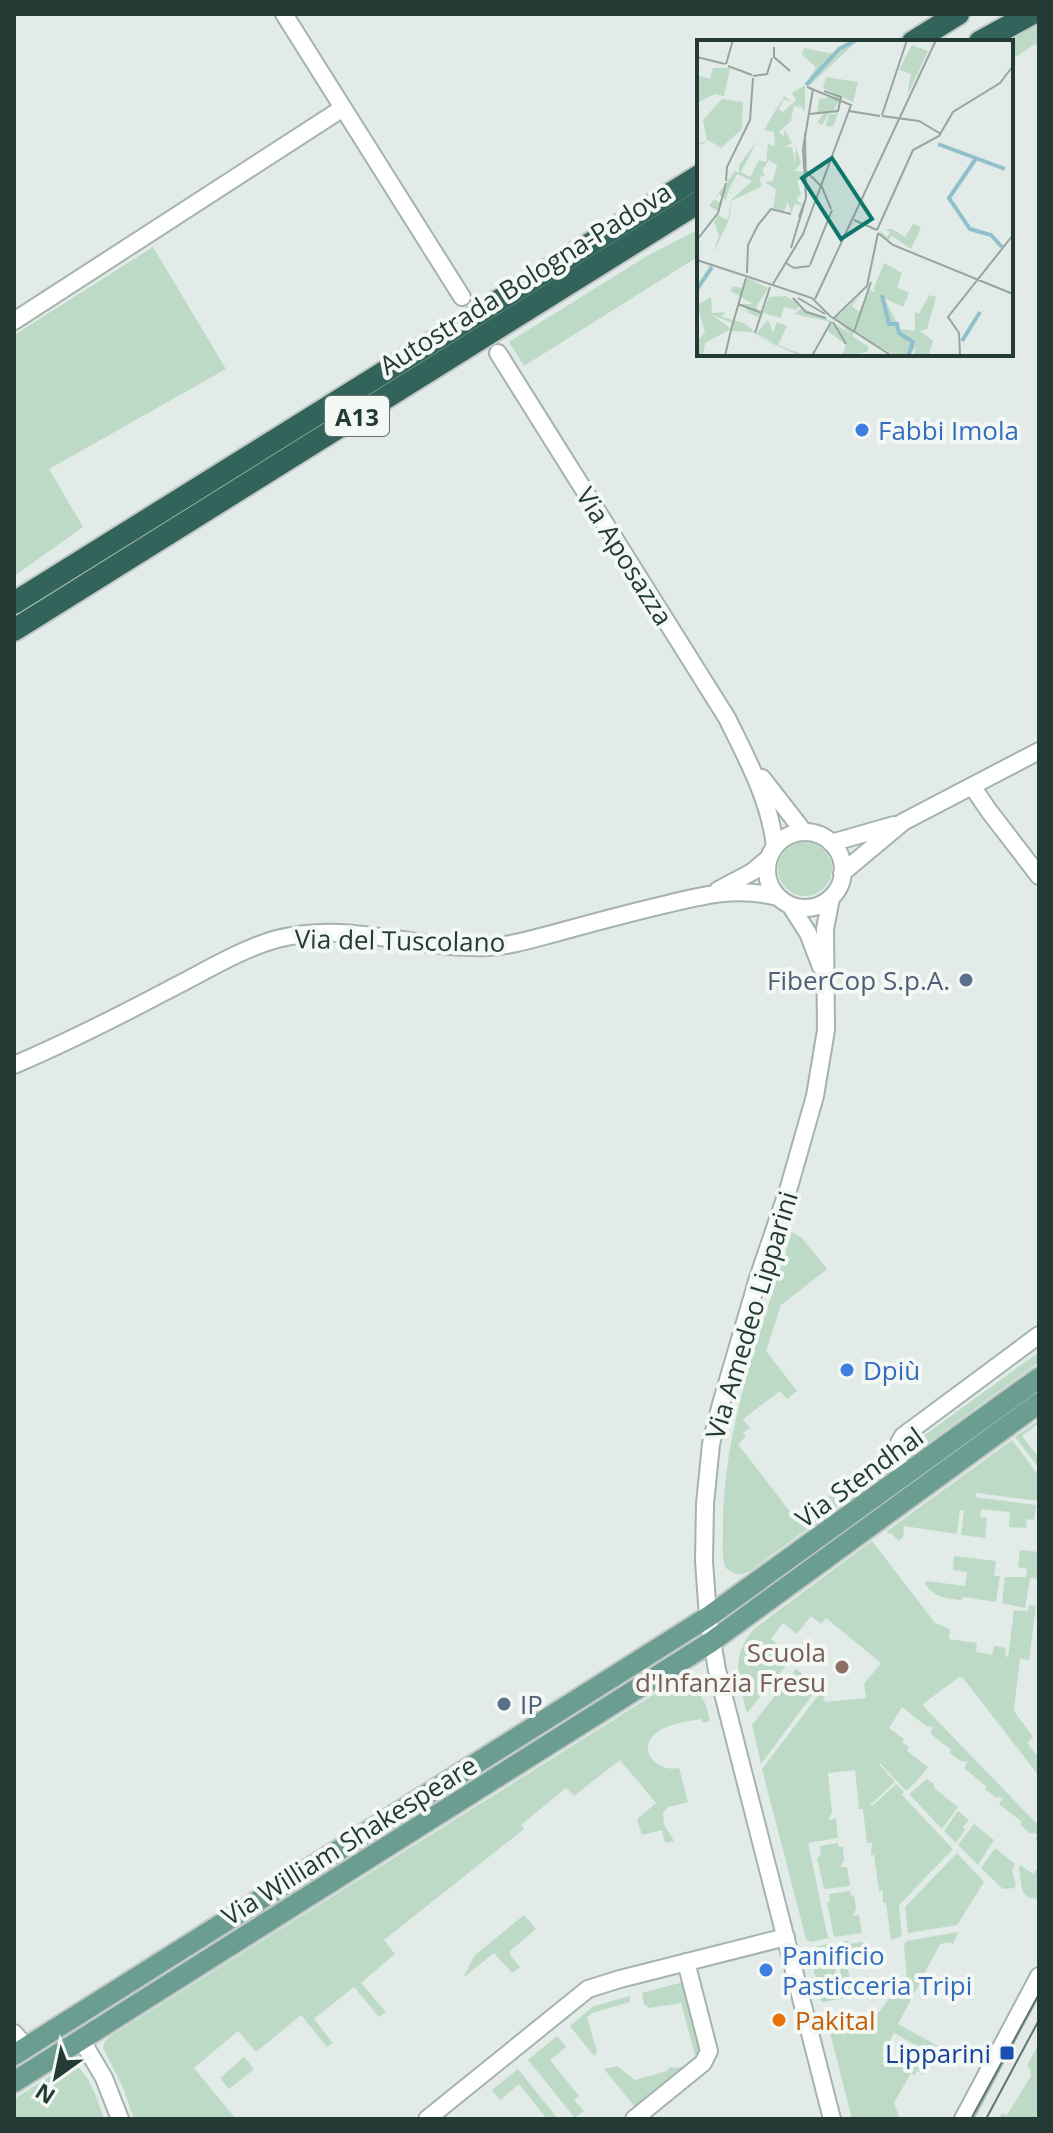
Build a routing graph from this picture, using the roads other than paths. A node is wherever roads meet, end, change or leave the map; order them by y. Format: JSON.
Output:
{"nodes":[{"id":1,"x":284,"y":14,"type":"edge"},
{"id":2,"x":931,"y":14,"type":"edge"},
{"id":3,"x":958,"y":14,"type":"edge"},
{"id":4,"x":1007,"y":14,"type":"edge"},
{"id":5,"x":1031,"y":14,"type":"edge"},
{"id":6,"x":900,"y":40,"type":"edge"},
{"id":7,"x":916,"y":40,"type":"edge"},
{"id":8,"x":966,"y":40,"type":"edge"},
{"id":9,"x":984,"y":40,"type":"edge"},
{"id":10,"x":343,"y":108,"type":"junction"},
{"id":11,"x":697,"y":177,"type":"edge"},
{"id":12,"x":697,"y":203,"type":"edge"},
{"id":13,"x":462,"y":297,"type":"dead end"},
{"id":14,"x":14,"y":321,"type":"edge"},
{"id":15,"x":498,"y":353,"type":"dead end"},
{"id":16,"x":14,"y":603,"type":"edge"},
{"id":17,"x":14,"y":630,"type":"edge"},
{"id":18,"x":1039,"y":751,"type":"edge"},
{"id":19,"x":749,"y":761,"type":"junction"},
{"id":20,"x":972,"y":786,"type":"junction"},
{"id":21,"x":903,"y":822,"type":"junction"},
{"id":22,"x":804,"y":832,"type":"junction"},
{"id":23,"x":831,"y":843,"type":"junction"},
{"id":24,"x":772,"y":853,"type":"junction"},
{"id":25,"x":842,"y":873,"type":"junction"},
{"id":26,"x":1039,"y":876,"type":"edge"},
{"id":27,"x":713,"y":893,"type":"junction"},
{"id":28,"x":831,"y":898,"type":"junction"},
{"id":29,"x":784,"y":901,"type":"junction"},
{"id":30,"x":825,"y":980,"type":"junction"},
{"id":31,"x":14,"y":1065,"type":"edge"},
{"id":32,"x":1039,"y":1335,"type":"edge"},
{"id":33,"x":1039,"y":1378,"type":"edge"},
{"id":34,"x":1039,"y":1403,"type":"edge"},
{"id":35,"x":904,"y":1476,"type":"junction"},
{"id":36,"x":708,"y":1617,"type":"junction"},
{"id":37,"x":711,"y":1642,"type":"junction"},
{"id":38,"x":786,"y":1937,"type":"junction"},
{"id":39,"x":686,"y":1962,"type":"junction"},
{"id":40,"x":1039,"y":1976,"type":"edge"},
{"id":41,"x":81,"y":2039,"type":"junction"},
{"id":42,"x":18,"y":2045,"type":"edge"},
{"id":43,"x":14,"y":2082,"type":"edge"},
{"id":44,"x":120,"y":2119,"type":"edge"},
{"id":45,"x":427,"y":2119,"type":"edge"},
{"id":46,"x":634,"y":2119,"type":"edge"},
{"id":47,"x":832,"y":2119,"type":"edge"},
{"id":48,"x":963,"y":2119,"type":"edge"}],
"edges":[{"from":1,"to":10,"type":"street"},
{"from":2,"to":6,"type":"highway"},
{"from":3,"to":7,"type":"highway"},
{"from":4,"to":8,"type":"highway"},
{"from":5,"to":9,"type":"highway"},
{"from":10,"to":13,"type":"street"},
{"from":10,"to":14,"type":"street"},
{"from":11,"to":16,"type":"highway","name":"Autostrada Bologna-Padova","number":"A13"},
{"from":12,"to":17,"type":"highway","name":"Autostrada Bologna-Padova","number":"A13"},
{"from":15,"to":19,"type":"street","name":"Via Aposazza"},
{"from":18,"to":20,"type":"street"},
{"from":19,"to":22,"type":"street","name":"Via Aposazza"},
{"from":19,"to":24,"type":"street","name":"Via Aposazza"},
{"from":20,"to":21,"type":"street"},
{"from":20,"to":26,"type":"street"},
{"from":21,"to":23,"type":"street"},
{"from":21,"to":25,"type":"street"},
{"from":22,"to":23,"type":"street"},
{"from":22,"to":24,"type":"street"},
{"from":23,"to":25,"type":"street"},
{"from":24,"to":27,"type":"street","name":"Via del Tuscolano"},
{"from":24,"to":29,"type":"street"},
{"from":25,"to":28,"type":"street"},
{"from":27,"to":29,"type":"street","name":"Via del Tuscolano"},
{"from":27,"to":31,"type":"street","name":"Via del Tuscolano"},
{"from":28,"to":29,"type":"street"},
{"from":28,"to":30,"type":"street","name":"Via Amedeo Lipparini"},
{"from":29,"to":30,"type":"street","name":"Via Amedeo Lipparini"},
{"from":30,"to":36,"type":"street","name":"Via Amedeo Lipparini"},
{"from":32,"to":35,"type":"street"},
{"from":33,"to":35,"type":"main road","name":"Via Stendhal"},
{"from":34,"to":37,"type":"main road","name":"Via Stendhal"},
{"from":35,"to":36,"type":"main road","name":"Via Stendhal"},
{"from":36,"to":37,"type":"street","name":"Via Amedeo Lipparini"},
{"from":36,"to":42,"type":"main road","name":"Via William Shakespeare"},
{"from":37,"to":38,"type":"street","name":"Via Amedeo Lipparini"},
{"from":37,"to":41,"type":"main road","name":"Via William Shakespeare"},
{"from":38,"to":39,"type":"street"},
{"from":38,"to":47,"type":"street","name":"Via Amedeo Lipparini"},
{"from":39,"to":45,"type":"street"},
{"from":39,"to":46,"type":"street"},
{"from":40,"to":48,"type":"street"},
{"from":41,"to":43,"type":"main road","name":"Via William Shakespeare"},
{"from":41,"to":44,"type":"street"}]}
